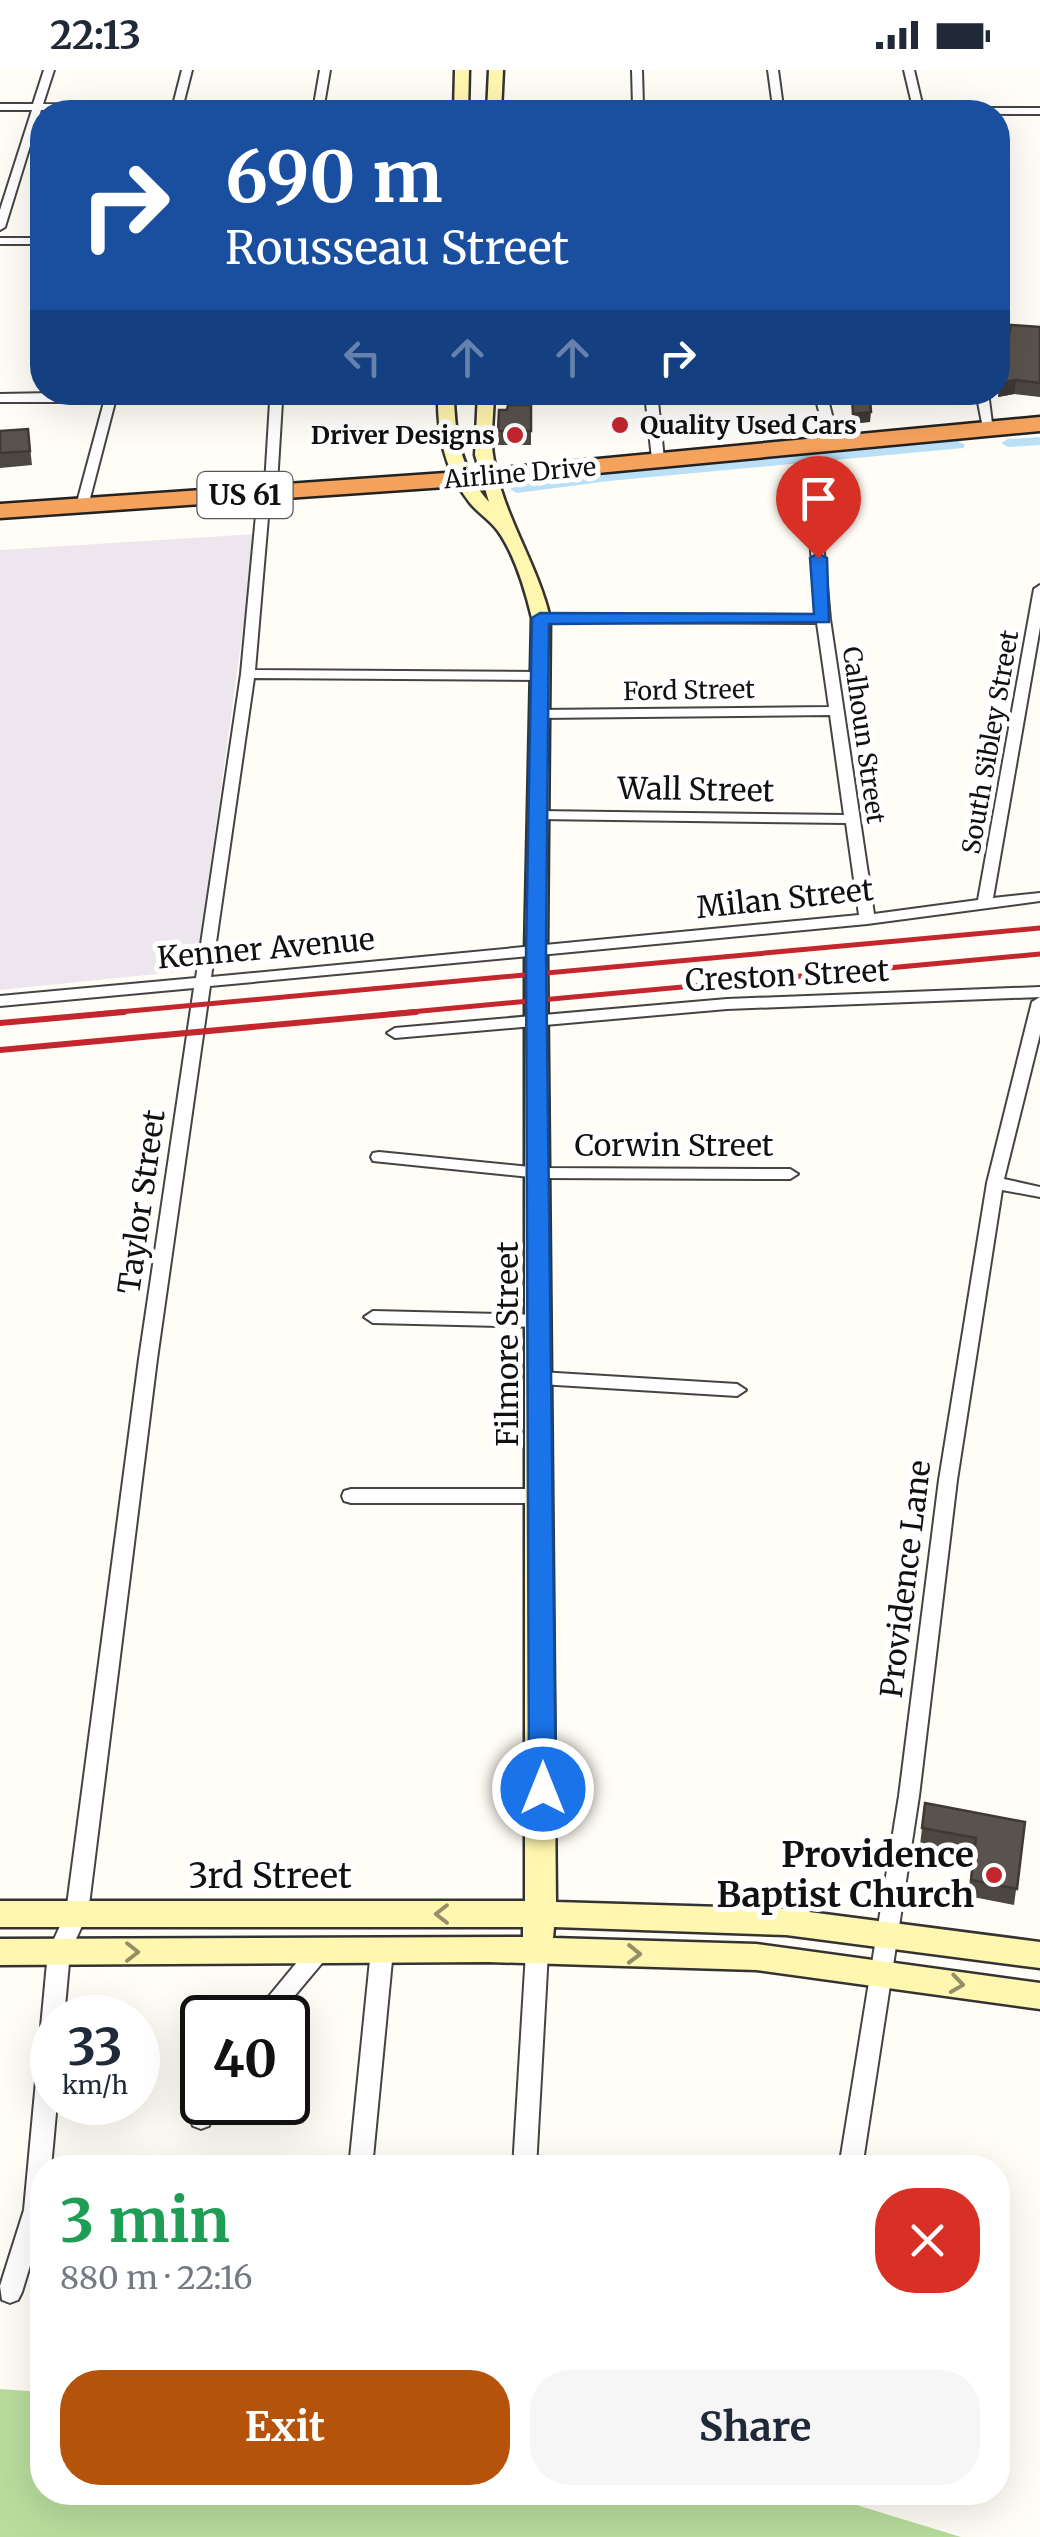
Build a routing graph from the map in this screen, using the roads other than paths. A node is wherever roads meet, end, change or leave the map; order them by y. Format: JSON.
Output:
{"nodes":[{"id":1,"x":49,"y":70,"type":"edge"},
{"id":2,"x":187,"y":70,"type":"edge"},
{"id":3,"x":324,"y":70,"type":"edge"},
{"id":4,"x":462,"y":70,"type":"edge"},
{"id":5,"x":496,"y":70,"type":"edge"},
{"id":6,"x":636,"y":70,"type":"edge"},
{"id":7,"x":774,"y":70,"type":"edge"},
{"id":8,"x":909,"y":70,"type":"edge"},
{"id":9,"x":40,"y":100,"type":"edge"},
{"id":10,"x":180,"y":100,"type":"edge"},
{"id":11,"x":320,"y":100,"type":"edge"},
{"id":12,"x":461,"y":100,"type":"edge"},
{"id":13,"x":495,"y":100,"type":"edge"},
{"id":14,"x":637,"y":100,"type":"edge"},
{"id":15,"x":778,"y":100,"type":"edge"},
{"id":16,"x":916,"y":100,"type":"edge"},
{"id":17,"x":0,"y":107,"type":"edge"},
{"id":18,"x":30,"y":108,"type":"edge"},
{"id":19,"x":1010,"y":111,"type":"edge"},
{"id":20,"x":1040,"y":111,"type":"edge"},
{"id":21,"x":30,"y":131,"type":"edge"},
{"id":22,"x":0,"y":227,"type":"edge"},
{"id":23,"x":0,"y":241,"type":"edge"},
{"id":24,"x":30,"y":241,"type":"edge"},
{"id":25,"x":30,"y":397,"type":"edge"},
{"id":26,"x":0,"y":398,"type":"edge"},
{"id":27,"x":109,"y":405,"type":"edge"},
{"id":28,"x":276,"y":405,"type":"edge"},
{"id":29,"x":445,"y":405,"type":"edge"},
{"id":30,"x":485,"y":405,"type":"edge"},
{"id":31,"x":652,"y":405,"type":"edge"},
{"id":32,"x":823,"y":405,"type":"edge"},
{"id":33,"x":985,"y":405,"type":"edge"},
{"id":34,"x":1040,"y":420,"type":"edge"},
{"id":35,"x":989,"y":424,"type":"junction"},
{"id":36,"x":831,"y":438,"type":"junction"},
{"id":37,"x":657,"y":455,"type":"junction"},
{"id":38,"x":489,"y":471,"type":"junction"},
{"id":39,"x":458,"y":474,"type":"junction"},
{"id":40,"x":268,"y":489,"type":"junction"},
{"id":41,"x":813,"y":498,"type":"dead end"},
{"id":42,"x":82,"y":502,"type":"junction"},
{"id":43,"x":0,"y":508,"type":"edge"},
{"id":44,"x":506,"y":527,"type":"junction"},
{"id":45,"x":1040,"y":589,"type":"edge"},
{"id":46,"x":540,"y":618,"type":"junction"},
{"id":47,"x":823,"y":619,"type":"junction"},
{"id":48,"x":248,"y":674,"type":"junction"},
{"id":49,"x":540,"y":676,"type":"junction"},
{"id":50,"x":838,"y":711,"type":"junction"},
{"id":51,"x":539,"y":714,"type":"junction"},
{"id":52,"x":538,"y":815,"type":"junction"},
{"id":53,"x":854,"y":820,"type":"junction"},
{"id":54,"x":1040,"y":896,"type":"edge"},
{"id":55,"x":985,"y":902,"type":"junction"},
{"id":56,"x":867,"y":919,"type":"junction"},
{"id":57,"x":536,"y":952,"type":"junction"},
{"id":58,"x":204,"y":982,"type":"junction"},
{"id":59,"x":1040,"y":992,"type":"edge"},
{"id":60,"x":0,"y":1001,"type":"edge"},
{"id":61,"x":1040,"y":1002,"type":"edge"},
{"id":62,"x":536,"y":1021,"type":"junction"},
{"id":63,"x":396,"y":1033,"type":"dead end"},
{"id":64,"x":380,"y":1157,"type":"dead end"},
{"id":65,"x":540,"y":1173,"type":"junction"},
{"id":66,"x":790,"y":1174,"type":"dead end"},
{"id":67,"x":995,"y":1183,"type":"junction"},
{"id":68,"x":1040,"y":1192,"type":"edge"},
{"id":69,"x":372,"y":1317,"type":"dead end"},
{"id":70,"x":540,"y":1322,"type":"junction"},
{"id":71,"x":540,"y":1378,"type":"junction"},
{"id":72,"x":737,"y":1390,"type":"dead end"},
{"id":73,"x":350,"y":1496,"type":"dead end"},
{"id":74,"x":540,"y":1496,"type":"junction"},
{"id":75,"x":77,"y":1913,"type":"junction"},
{"id":76,"x":0,"y":1914,"type":"edge"},
{"id":77,"x":540,"y":1914,"type":"junction"},
{"id":78,"x":887,"y":1935,"type":"junction"},
{"id":79,"x":320,"y":1950,"type":"junction"},
{"id":80,"x":382,"y":1950,"type":"junction"},
{"id":81,"x":0,"y":1952,"type":"edge"},
{"id":82,"x":59,"y":1952,"type":"junction"},
{"id":83,"x":537,"y":1952,"type":"junction"},
{"id":84,"x":1040,"y":1955,"type":"edge"},
{"id":85,"x":881,"y":1974,"type":"junction"},
{"id":86,"x":56,"y":1995,"type":"edge"},
{"id":87,"x":282,"y":1995,"type":"edge"},
{"id":88,"x":1040,"y":1996,"type":"edge"},
{"id":89,"x":43,"y":2125,"type":"edge"},
{"id":90,"x":41,"y":2155,"type":"edge"},
{"id":91,"x":361,"y":2155,"type":"edge"},
{"id":92,"x":525,"y":2155,"type":"edge"},
{"id":93,"x":852,"y":2155,"type":"edge"},
{"id":94,"x":30,"y":2229,"type":"edge"},
{"id":95,"x":10,"y":2292,"type":"dead end"}],
"edges":[{"from":1,"to":9,"type":"street"},
{"from":2,"to":10,"type":"street"},
{"from":3,"to":11,"type":"street"},
{"from":4,"to":12,"type":"street"},
{"from":5,"to":13,"type":"street"},
{"from":6,"to":14,"type":"street"},
{"from":7,"to":15,"type":"street"},
{"from":8,"to":16,"type":"street"},
{"from":17,"to":18,"type":"street"},
{"from":19,"to":20,"type":"street"},
{"from":21,"to":22,"type":"street"},
{"from":23,"to":24,"type":"street"},
{"from":25,"to":26,"type":"street"},
{"from":27,"to":42,"type":"street"},
{"from":28,"to":40,"type":"street","name":"Taylor Street"},
{"from":29,"to":39,"type":"street"},
{"from":30,"to":38,"type":"street","name":"Filmore Street"},
{"from":31,"to":37,"type":"street"},
{"from":32,"to":36,"type":"street"},
{"from":33,"to":35,"type":"street"},
{"from":34,"to":35,"type":"highway","name":"Airline Drive","number":"US 61"},
{"from":35,"to":36,"type":"highway","name":"Airline Drive","number":"US 61"},
{"from":36,"to":37,"type":"highway","name":"Airline Drive","number":"US 61"},
{"from":37,"to":38,"type":"highway","name":"Airline Drive","number":"US 61"},
{"from":38,"to":39,"type":"highway","name":"Airline Drive","number":"US 61"},
{"from":38,"to":44,"type":"street","name":"Filmore Street"},
{"from":39,"to":40,"type":"highway","name":"Airline Drive","number":"US 61"},
{"from":39,"to":44,"type":"street","name":"Filmore Street"},
{"from":40,"to":42,"type":"highway","name":"Airline Drive","number":"US 61"},
{"from":40,"to":48,"type":"street","name":"Taylor Street"},
{"from":41,"to":47,"type":"street","name":"Calhoun Street"},
{"from":42,"to":43,"type":"highway","name":"Airline Drive","number":"US 61"},
{"from":44,"to":46,"type":"street","name":"Filmore Street"},
{"from":45,"to":55,"type":"street","name":"South Sibley Street"},
{"from":46,"to":47,"type":"street"},
{"from":46,"to":49,"type":"street","name":"Filmore Street"},
{"from":47,"to":50,"type":"street","name":"Calhoun Street"},
{"from":48,"to":49,"type":"street"},
{"from":48,"to":58,"type":"street","name":"Taylor Street"},
{"from":49,"to":51,"type":"street","name":"Filmore Street"},
{"from":50,"to":51,"type":"street","name":"Ford Street"},
{"from":50,"to":53,"type":"street","name":"Calhoun Street"},
{"from":51,"to":52,"type":"street","name":"Filmore Street"},
{"from":52,"to":53,"type":"street","name":"Wall Street"},
{"from":52,"to":57,"type":"street","name":"Filmore Street"},
{"from":53,"to":56,"type":"street","name":"Calhoun Street"},
{"from":54,"to":55,"type":"street","name":"Milan Street"},
{"from":55,"to":56,"type":"street","name":"Milan Street"},
{"from":56,"to":57,"type":"street","name":"Milan Street"},
{"from":57,"to":58,"type":"street","name":"Kenner Avenue"},
{"from":57,"to":62,"type":"street","name":"Filmore Street"},
{"from":58,"to":60,"type":"street","name":"Kenner Avenue"},
{"from":58,"to":75,"type":"street","name":"Taylor Street"},
{"from":59,"to":62,"type":"street","name":"Creston Street"},
{"from":61,"to":67,"type":"street","name":"Providence Lane"},
{"from":62,"to":63,"type":"street","name":"Creston Street"},
{"from":62,"to":65,"type":"street","name":"Filmore Street"},
{"from":64,"to":65,"type":"street","name":"Corwin Street"},
{"from":65,"to":66,"type":"street","name":"Corwin Street"},
{"from":65,"to":70,"type":"street","name":"Filmore Street"},
{"from":67,"to":68,"type":"street"},
{"from":67,"to":78,"type":"street","name":"Providence Lane"},
{"from":69,"to":70,"type":"street"},
{"from":70,"to":71,"type":"street","name":"Filmore Street"},
{"from":71,"to":72,"type":"street"},
{"from":71,"to":74,"type":"street","name":"Filmore Street"},
{"from":73,"to":74,"type":"street"},
{"from":74,"to":77,"type":"street","name":"Filmore Street"},
{"from":75,"to":76,"type":"street","name":"3rd Street"},
{"from":77,"to":75,"type":"street","name":"3rd Street","one_way":true},
{"from":75,"to":82,"type":"street","name":"Taylor Street"},
{"from":77,"to":78,"type":"street","name":"3rd Street"},
{"from":77,"to":83,"type":"street","name":"Filmore Street"},
{"from":78,"to":84,"type":"street","name":"3rd Street"},
{"from":78,"to":85,"type":"street","name":"Providence Lane"},
{"from":79,"to":80,"type":"street"},
{"from":82,"to":79,"type":"street","one_way":true},
{"from":79,"to":87,"type":"street"},
{"from":80,"to":83,"type":"street"},
{"from":80,"to":91,"type":"street"},
{"from":81,"to":82,"type":"street"},
{"from":82,"to":86,"type":"street","name":"Taylor Street"},
{"from":83,"to":85,"type":"street","one_way":true},
{"from":83,"to":92,"type":"street","name":"Filmore Street"},
{"from":85,"to":88,"type":"street","one_way":true},
{"from":85,"to":93,"type":"street","name":"Providence Lane"},
{"from":89,"to":90,"type":"street"},
{"from":94,"to":95,"type":"street"}]}
